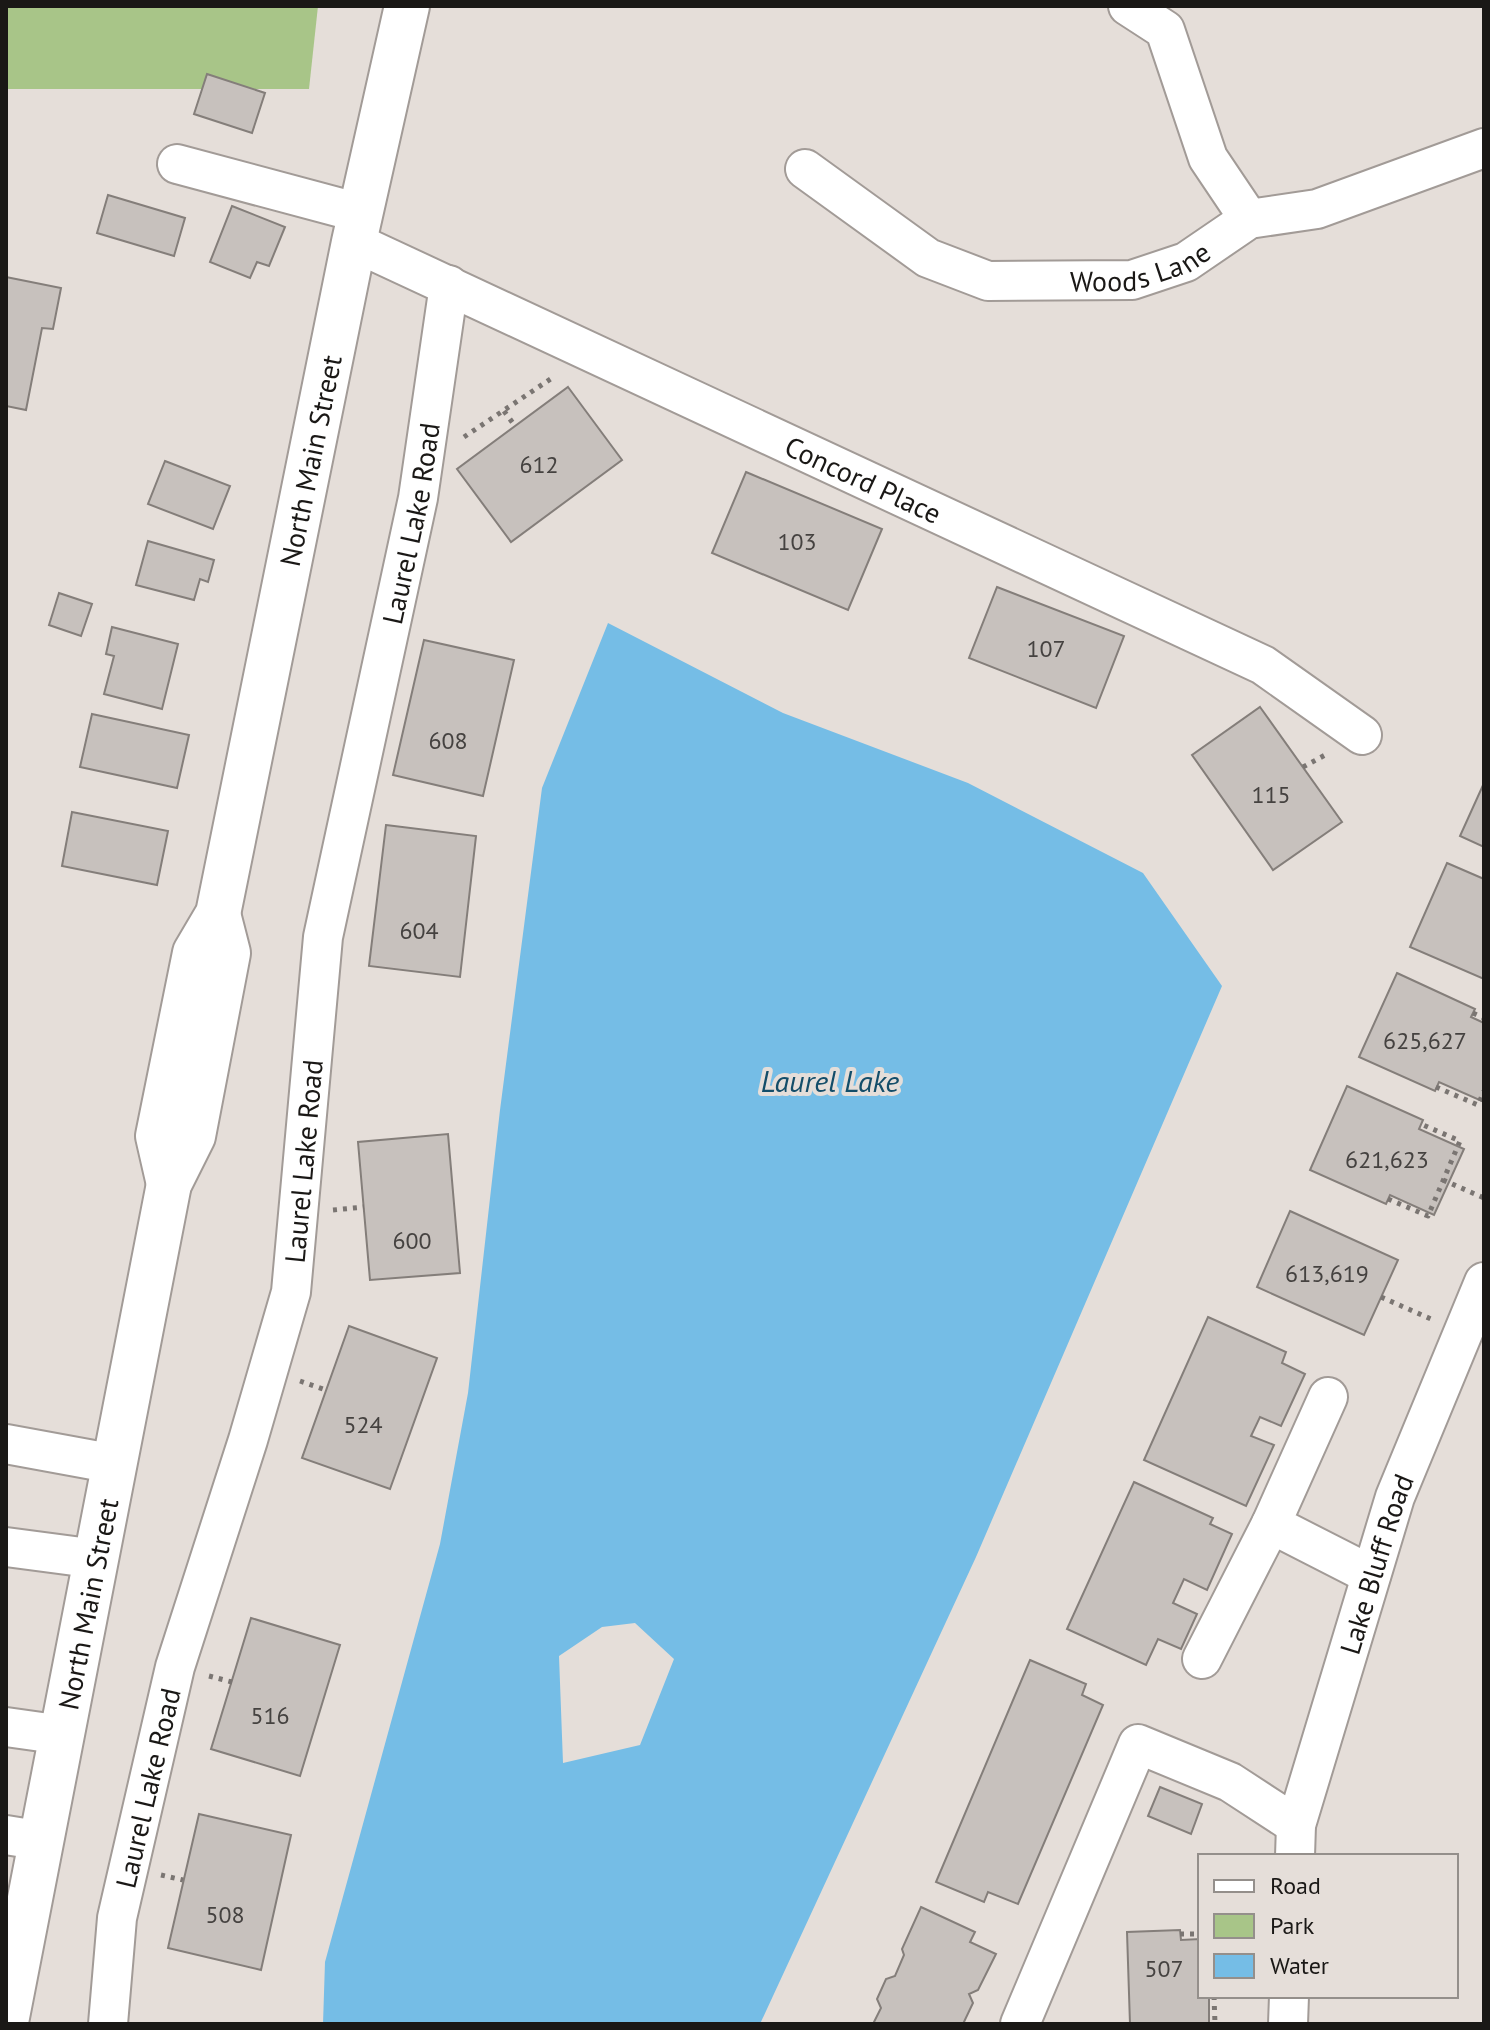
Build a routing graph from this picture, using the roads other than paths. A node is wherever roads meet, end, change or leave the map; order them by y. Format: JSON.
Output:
{"nodes":[{"id":1,"x":407,"y":6,"type":"edge"},
{"id":2,"x":1128,"y":6,"type":"edge"},
{"id":3,"x":1171,"y":18,"type":"edge"},
{"id":4,"x":1484,"y":148,"type":"edge"},
{"id":5,"x":177,"y":164,"type":"dead end"},
{"id":6,"x":805,"y":169,"type":"dead end"},
{"id":7,"x":1249,"y":219,"type":"junction"},
{"id":8,"x":357,"y":227,"type":"junction"},
{"id":9,"x":449,"y":285,"type":"junction"},
{"id":10,"x":1362,"y":735,"type":"dead end"},
{"id":11,"x":1484,"y":1282,"type":"edge"},
{"id":12,"x":1328,"y":1397,"type":"dead end"},
{"id":13,"x":6,"y":1444,"type":"edge"},
{"id":14,"x":115,"y":1464,"type":"junction"},
{"id":15,"x":1271,"y":1524,"type":"junction"},
{"id":16,"x":6,"y":1547,"type":"edge"},
{"id":17,"x":97,"y":1559,"type":"junction"},
{"id":18,"x":1371,"y":1575,"type":"junction"},
{"id":19,"x":1202,"y":1659,"type":"dead end"},
{"id":20,"x":6,"y":1727,"type":"edge"},
{"id":21,"x":63,"y":1735,"type":"junction"},
{"id":22,"x":24,"y":1838,"type":"edge"},
{"id":23,"x":1295,"y":1841,"type":"edge"},
{"id":24,"x":1289,"y":1998,"type":"edge"},
{"id":25,"x":6,"y":2022,"type":"edge"},
{"id":26,"x":108,"y":2024,"type":"edge"},
{"id":27,"x":1020,"y":2024,"type":"edge"},
{"id":28,"x":1288,"y":2024,"type":"edge"}],
"edges":[{"from":1,"to":8,"type":"main road","name":"North Main Street"},
{"from":2,"to":3,"type":"street"},
{"from":3,"to":7,"type":"street"},
{"from":4,"to":7,"type":"street","name":"Woods Lane"},
{"from":5,"to":8,"type":"street","name":"Concord Place"},
{"from":6,"to":7,"type":"street","name":"Woods Lane"},
{"from":8,"to":9,"type":"street","name":"Concord Place"},
{"from":8,"to":14,"type":"main road","name":"North Main Street"},
{"from":9,"to":10,"type":"street","name":"Concord Place"},
{"from":9,"to":26,"type":"street","name":"Laurel Lake Road"},
{"from":11,"to":18,"type":"street","name":"Lake Bluff Road"},
{"from":12,"to":15,"type":"street"},
{"from":13,"to":14,"type":"street"},
{"from":14,"to":17,"type":"main road","name":"North Main Street"},
{"from":15,"to":18,"type":"street"},
{"from":15,"to":19,"type":"street"},
{"from":16,"to":17,"type":"street"},
{"from":17,"to":21,"type":"main road","name":"North Main Street"},
{"from":18,"to":23,"type":"street","name":"Lake Bluff Road"},
{"from":20,"to":21,"type":"street"},
{"from":21,"to":22,"type":"main road","name":"North Main Street"},
{"from":22,"to":25,"type":"main road","name":"North Main Street"},
{"from":23,"to":27,"type":"street"},
{"from":24,"to":28,"type":"street"}]}
